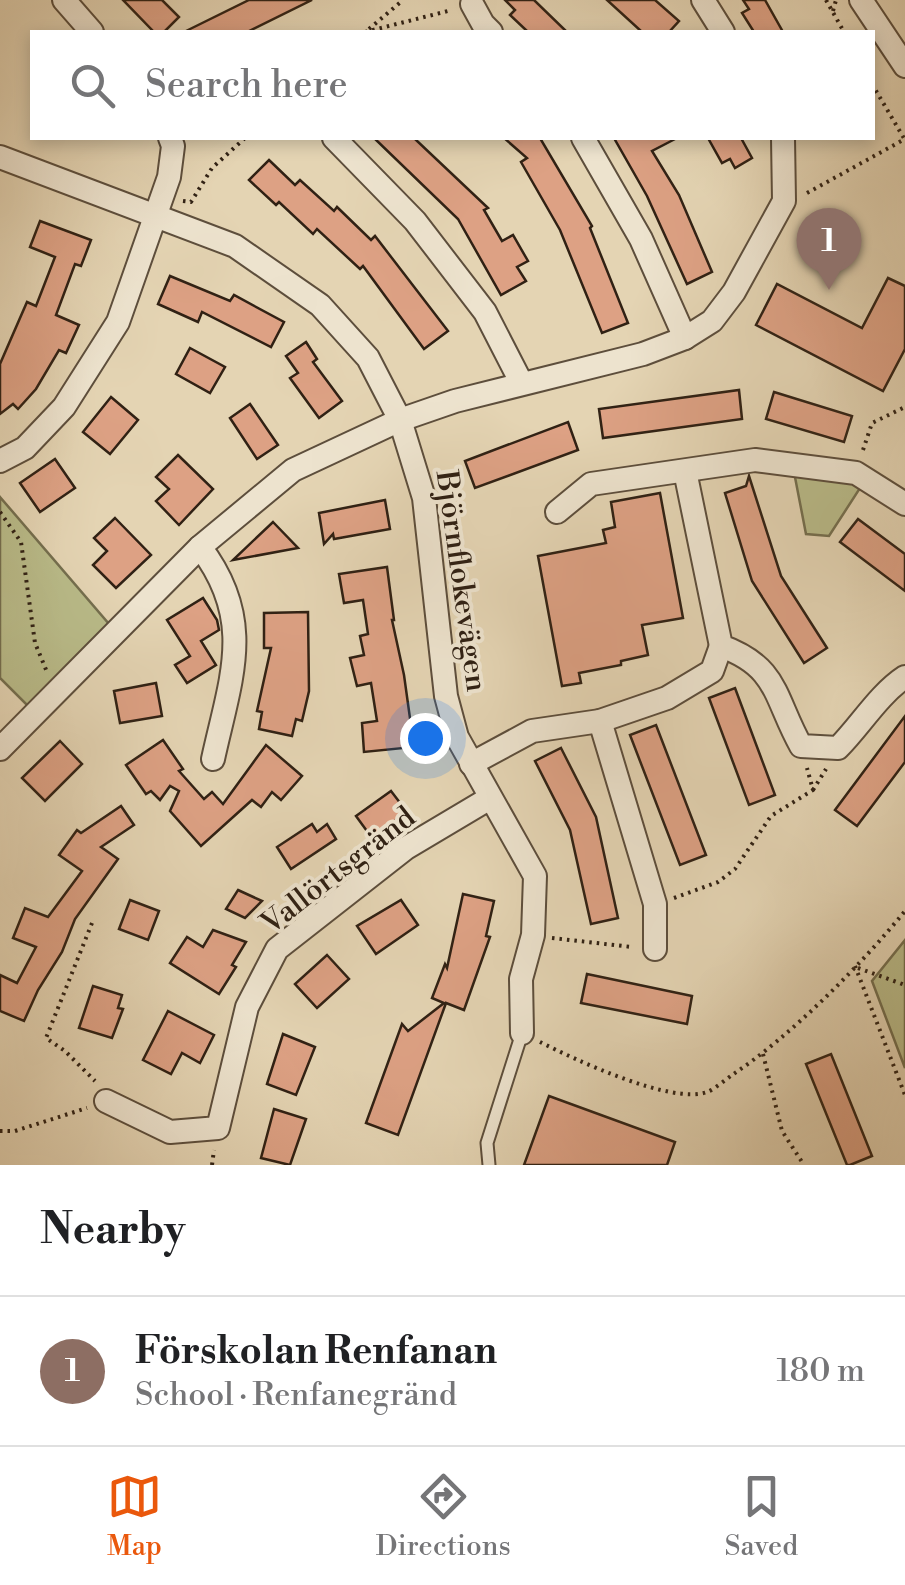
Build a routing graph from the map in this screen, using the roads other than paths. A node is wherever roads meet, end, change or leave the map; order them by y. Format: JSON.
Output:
{"nodes":[{"id":1,"x":64,"y":0,"type":"edge"},
{"id":2,"x":704,"y":0,"type":"edge"},
{"id":3,"x":861,"y":0,"type":"edge"},
{"id":4,"x":472,"y":4,"type":"road end"},
{"id":5,"x":90,"y":30,"type":"edge"},
{"id":6,"x":489,"y":30,"type":"edge"},
{"id":7,"x":722,"y":30,"type":"edge"},
{"id":8,"x":905,"y":66,"type":"edge"},
{"id":9,"x":170,"y":140,"type":"edge"},
{"id":10,"x":336,"y":140,"type":"edge"},
{"id":11,"x":584,"y":140,"type":"edge"},
{"id":12,"x":783,"y":140,"type":"edge"},
{"id":13,"x":0,"y":157,"type":"edge"},
{"id":14,"x":158,"y":207,"type":"junction"},
{"id":15,"x":685,"y":338,"type":"junction"},
{"id":16,"x":522,"y":382,"type":"junction"},
{"id":17,"x":400,"y":420,"type":"junction"},
{"id":18,"x":0,"y":461,"type":"edge"},
{"id":19,"x":685,"y":472,"type":"junction"},
{"id":20,"x":905,"y":504,"type":"edge"},
{"id":21,"x":557,"y":512,"type":"dead end"},
{"id":22,"x":200,"y":547,"type":"junction"},
{"id":23,"x":721,"y":646,"type":"junction"},
{"id":24,"x":905,"y":677,"type":"edge"},
{"id":25,"x":600,"y":720,"type":"junction"},
{"id":26,"x":0,"y":749,"type":"edge"},
{"id":27,"x":214,"y":759,"type":"dead end"},
{"id":28,"x":472,"y":764,"type":"junction"},
{"id":29,"x":490,"y":798,"type":"junction"},
{"id":30,"x":654,"y":950,"type":"road end"},
{"id":31,"x":522,"y":1033,"type":"joint"},
{"id":32,"x":115,"y":1105,"type":"road end"},
{"id":33,"x":489,"y":1165,"type":"edge"}],
"edges":[{"from":1,"to":5,"type":"street"},
{"from":2,"to":7,"type":"street"},
{"from":3,"to":8,"type":"street"},
{"from":4,"to":6,"type":"street"},
{"from":9,"to":14,"type":"street"},
{"from":10,"to":16,"type":"street"},
{"from":11,"to":15,"type":"street"},
{"from":12,"to":15,"type":"street"},
{"from":13,"to":14,"type":"street","name":"Björnflokevägen"},
{"from":14,"to":17,"type":"street","name":"Björnflokevägen"},
{"from":14,"to":18,"type":"street"},
{"from":15,"to":16,"type":"street"},
{"from":16,"to":17,"type":"street"},
{"from":17,"to":22,"type":"street"},
{"from":17,"to":28,"type":"street","name":"Björnflokevägen"},
{"from":19,"to":20,"type":"street"},
{"from":19,"to":21,"type":"street"},
{"from":19,"to":23,"type":"street"},
{"from":22,"to":26,"type":"street"},
{"from":22,"to":27,"type":"street"},
{"from":23,"to":24,"type":"street"},
{"from":23,"to":25,"type":"street"},
{"from":25,"to":28,"type":"street"},
{"from":25,"to":30,"type":"street"},
{"from":28,"to":29,"type":"street","name":"Björnflokevägen"},
{"from":29,"to":31,"type":"street","name":"Björnflokevägen"},
{"from":29,"to":32,"type":"street","name":"Vallörtsgränd"},
{"from":31,"to":33,"type":"lane","name":"Björnflokevägen"}]}
